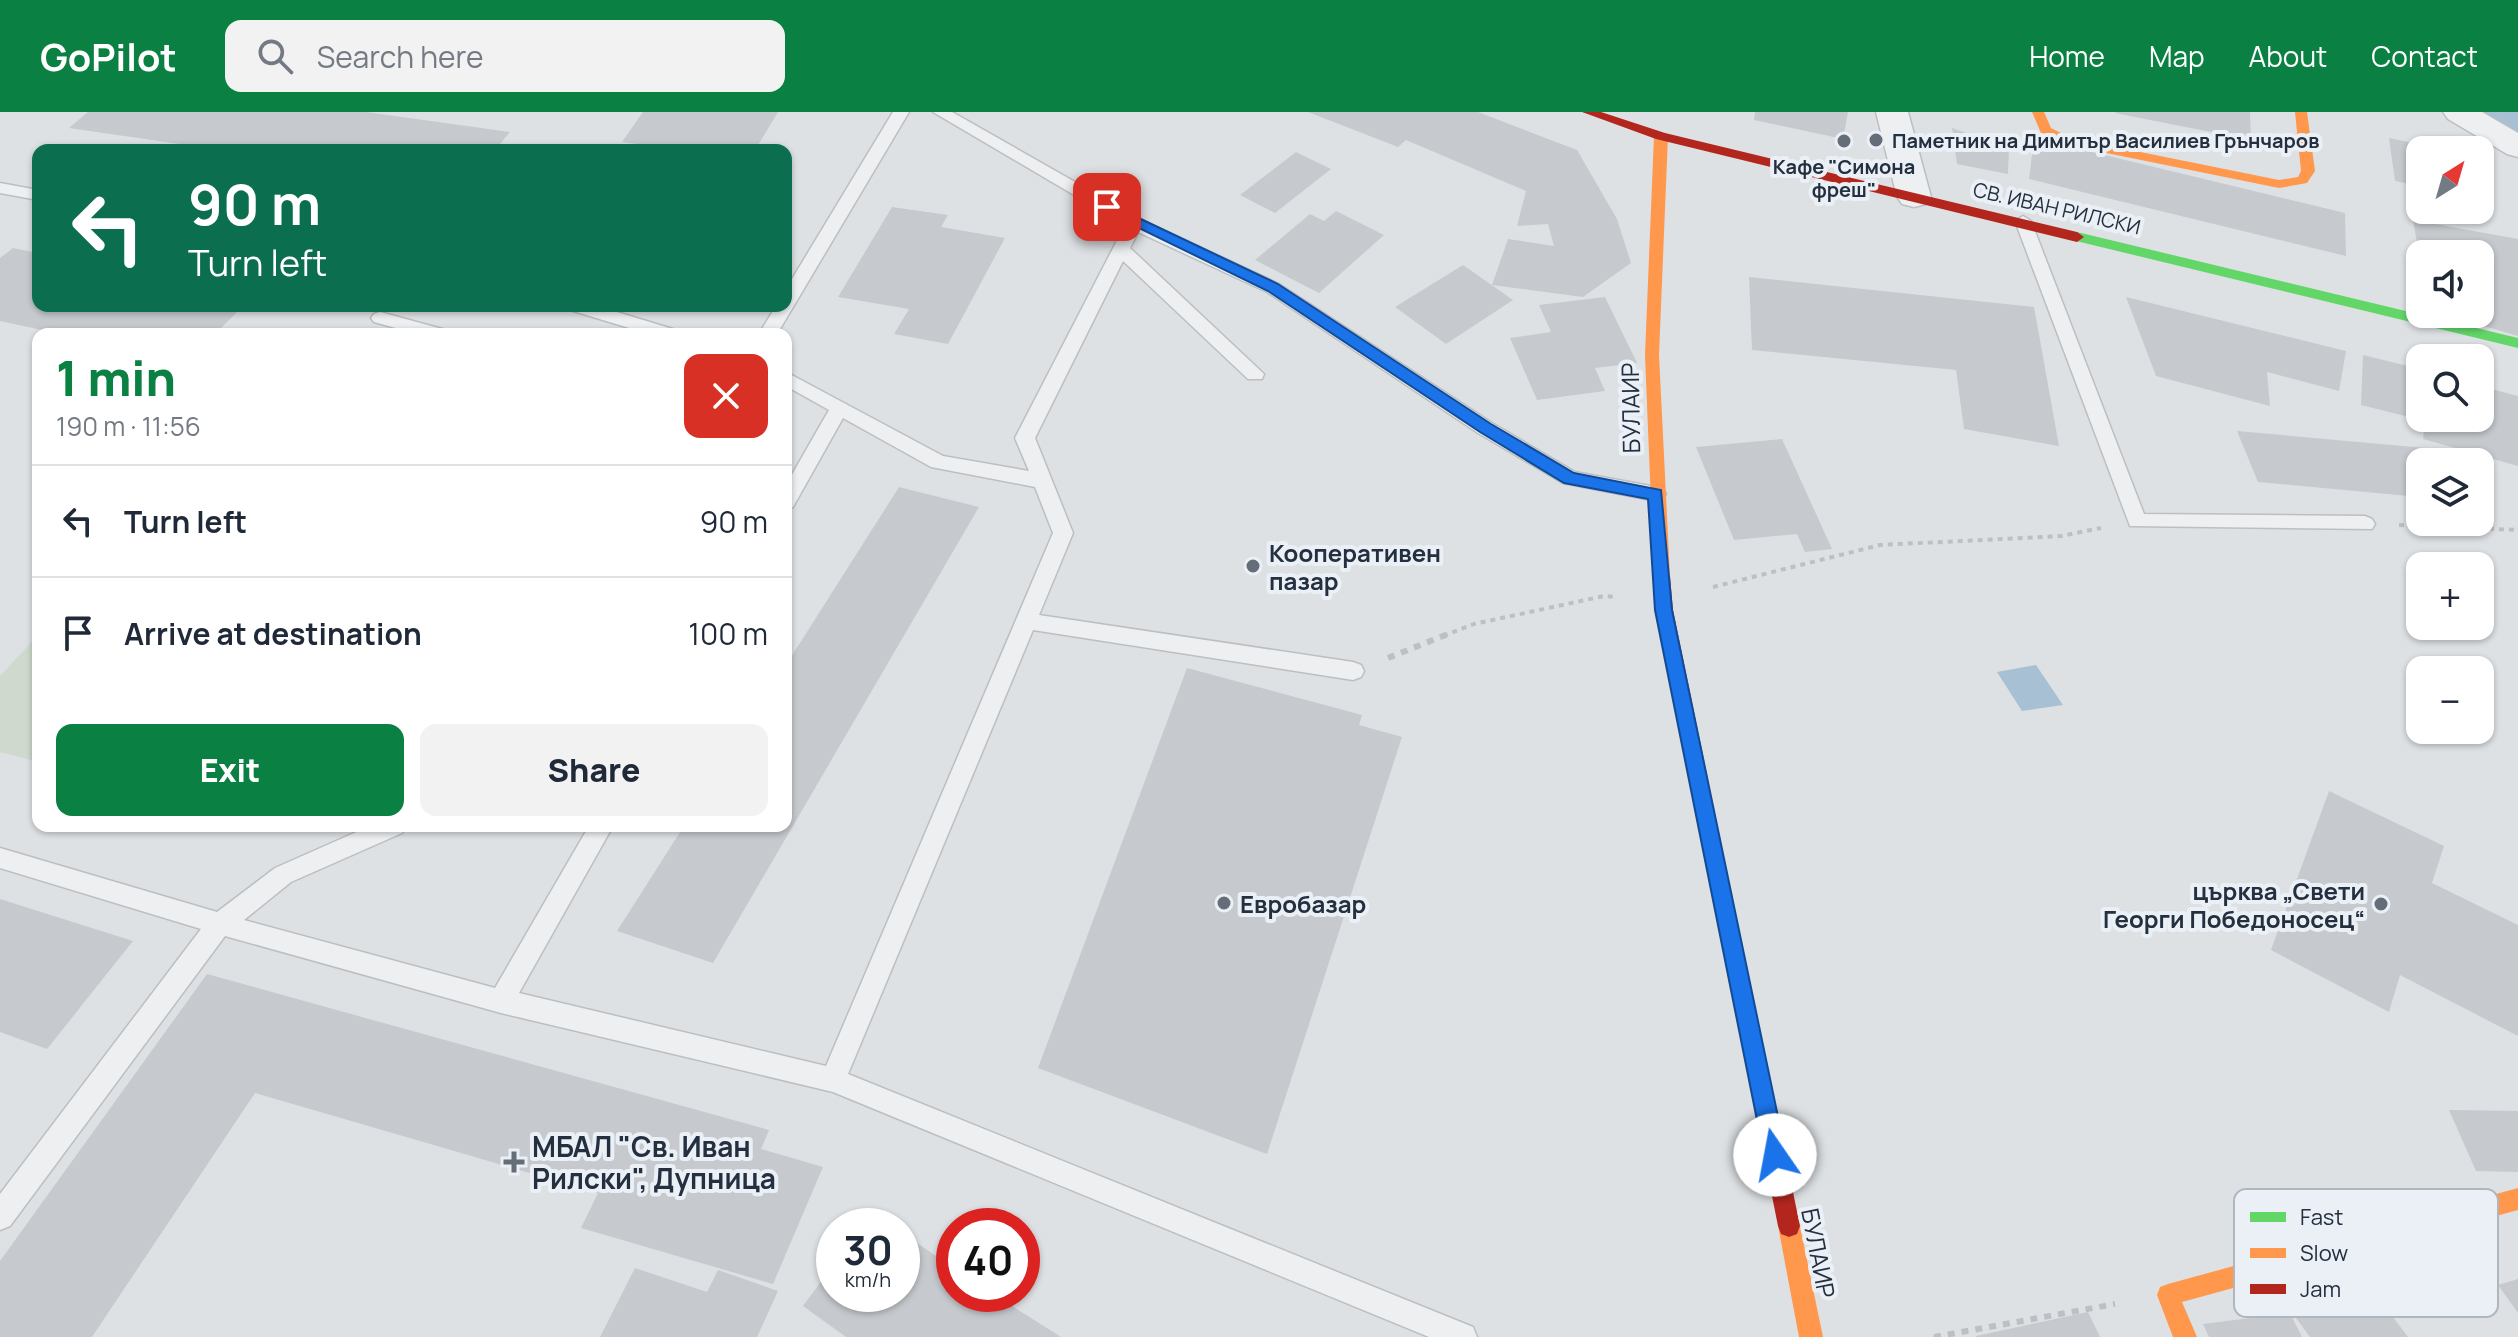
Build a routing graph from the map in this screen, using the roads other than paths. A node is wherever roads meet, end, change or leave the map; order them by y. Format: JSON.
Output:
{"nodes":[{"id":1,"x":901,"y":112,"type":"edge"},
{"id":2,"x":941,"y":112,"type":"edge"},
{"id":3,"x":1588,"y":112,"type":"edge"},
{"id":4,"x":1892,"y":112,"type":"edge"},
{"id":5,"x":2038,"y":112,"type":"edge"},
{"id":6,"x":2301,"y":112,"type":"edge"},
{"id":7,"x":2459,"y":112,"type":"edge"},
{"id":8,"x":1661,"y":136,"type":"junction"},
{"id":9,"x":2518,"y":147,"type":"edge"},
{"id":10,"x":0,"y":188,"type":"edge"},
{"id":11,"x":32,"y":194,"type":"edge"},
{"id":12,"x":1914,"y":197,"type":"junction"},
{"id":13,"x":2023,"y":221,"type":"junction"},
{"id":14,"x":1134,"y":223,"type":"junction"},
{"id":15,"x":1121,"y":249,"type":"junction"},
{"id":16,"x":792,"y":293,"type":"edge"},
{"id":17,"x":596,"y":312,"type":"edge"},
{"id":18,"x":380,"y":318,"type":"dead end"},
{"id":19,"x":418,"y":328,"type":"edge"},
{"id":20,"x":650,"y":328,"type":"edge"},
{"id":21,"x":2518,"y":343,"type":"edge"},
{"id":22,"x":1255,"y":374,"type":"dead end"},
{"id":23,"x":792,"y":382,"type":"edge"},
{"id":24,"x":839,"y":409,"type":"junction"},
{"id":25,"x":1043,"y":481,"type":"junction"},
{"id":26,"x":792,"y":491,"type":"edge"},
{"id":27,"x":1656,"y":494,"type":"junction"},
{"id":28,"x":2365,"y":524,"type":"road end"},
{"id":29,"x":1026,"y":621,"type":"junction"},
{"id":30,"x":1353,"y":671,"type":"road end"},
{"id":31,"x":380,"y":832,"type":"edge"},
{"id":32,"x":598,"y":832,"type":"edge"},
{"id":33,"x":0,"y":858,"type":"edge"},
{"id":34,"x":220,"y":924,"type":"junction"},
{"id":35,"x":501,"y":1001,"type":"junction"},
{"id":36,"x":833,"y":1080,"type":"junction"},
{"id":37,"x":2518,"y":1199,"type":"edge"},
{"id":38,"x":2498,"y":1204,"type":"edge"},
{"id":39,"x":0,"y":1216,"type":"edge"},
{"id":40,"x":2234,"y":1277,"type":"edge"},
{"id":41,"x":1463,"y":1337,"type":"edge"},
{"id":42,"x":1811,"y":1337,"type":"edge"},
{"id":43,"x":2185,"y":1337,"type":"edge"}],
"edges":[{"from":1,"to":16,"type":"lane"},
{"from":2,"to":14,"type":"lane"},
{"from":3,"to":8,"type":"street","name":"СВ. ИВАН РИЛСКИ"},
{"from":4,"to":12,"type":"street"},
{"from":5,"to":6,"type":"street"},
{"from":7,"to":9,"type":"street"},
{"from":8,"to":12,"type":"street","name":"СВ. ИВАН РИЛСКИ"},
{"from":8,"to":27,"type":"street","name":"БУЛАИР"},
{"from":10,"to":11,"type":"lane"},
{"from":12,"to":13,"type":"street","name":"СВ. ИВАН РИЛСКИ"},
{"from":13,"to":21,"type":"street","name":"СВ. ИВАН РИЛСКИ"},
{"from":13,"to":28,"type":"lane"},
{"from":14,"to":15,"type":"lane"},
{"from":14,"to":27,"type":"lane"},
{"from":15,"to":22,"type":"lane"},
{"from":15,"to":25,"type":"lane"},
{"from":17,"to":20,"type":"lane"},
{"from":18,"to":19,"type":"lane"},
{"from":23,"to":24,"type":"lane"},
{"from":24,"to":25,"type":"lane"},
{"from":24,"to":26,"type":"lane"},
{"from":25,"to":29,"type":"lane"},
{"from":27,"to":42,"type":"street","name":"БУЛАИР"},
{"from":29,"to":30,"type":"lane"},
{"from":29,"to":36,"type":"lane"},
{"from":31,"to":34,"type":"lane"},
{"from":32,"to":35,"type":"lane"},
{"from":33,"to":34,"type":"lane"},
{"from":34,"to":35,"type":"lane"},
{"from":34,"to":39,"type":"lane"},
{"from":35,"to":36,"type":"lane"},
{"from":36,"to":41,"type":"lane"},
{"from":37,"to":38,"type":"street"},
{"from":40,"to":43,"type":"street"}]}
